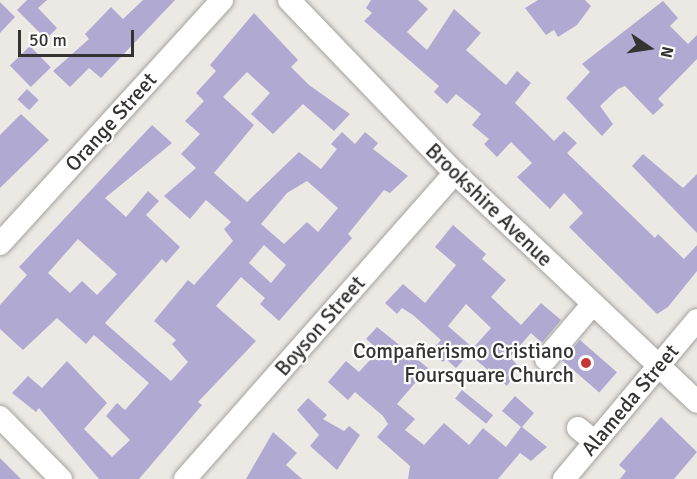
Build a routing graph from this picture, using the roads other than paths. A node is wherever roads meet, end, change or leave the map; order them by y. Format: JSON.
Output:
{"nodes":[{"id":1,"x":222,"y":0,"type":"edge"},
{"id":2,"x":289,"y":0,"type":"edge"},
{"id":3,"x":455,"y":173,"type":"junction"},
{"id":4,"x":0,"y":244,"type":"edge"},
{"id":5,"x":592,"y":305,"type":"junction"},
{"id":6,"x":697,"y":320,"type":"edge"},
{"id":7,"x":546,"y":359,"type":"dead end"},
{"id":8,"x":657,"y":368,"type":"junction"},
{"id":9,"x":697,"y":402,"type":"edge"},
{"id":10,"x":0,"y":417,"type":"edge"},
{"id":11,"x":61,"y":479,"type":"edge"},
{"id":12,"x":185,"y":479,"type":"edge"},
{"id":13,"x":564,"y":479,"type":"edge"}],
"edges":[{"from":1,"to":4,"type":"street","name":"Orange Street"},
{"from":2,"to":3,"type":"street","name":"Brookshire Avenue"},
{"from":3,"to":5,"type":"street","name":"Brookshire Avenue"},
{"from":3,"to":12,"type":"street","name":"Boyson Street"},
{"from":5,"to":7,"type":"street"},
{"from":5,"to":8,"type":"street","name":"Brookshire Avenue"},
{"from":6,"to":8,"type":"street","name":"Alameda Street"},
{"from":8,"to":9,"type":"street","name":"Brookshire Avenue"},
{"from":8,"to":13,"type":"street","name":"Alameda Street"},
{"from":10,"to":11,"type":"street"}]}
